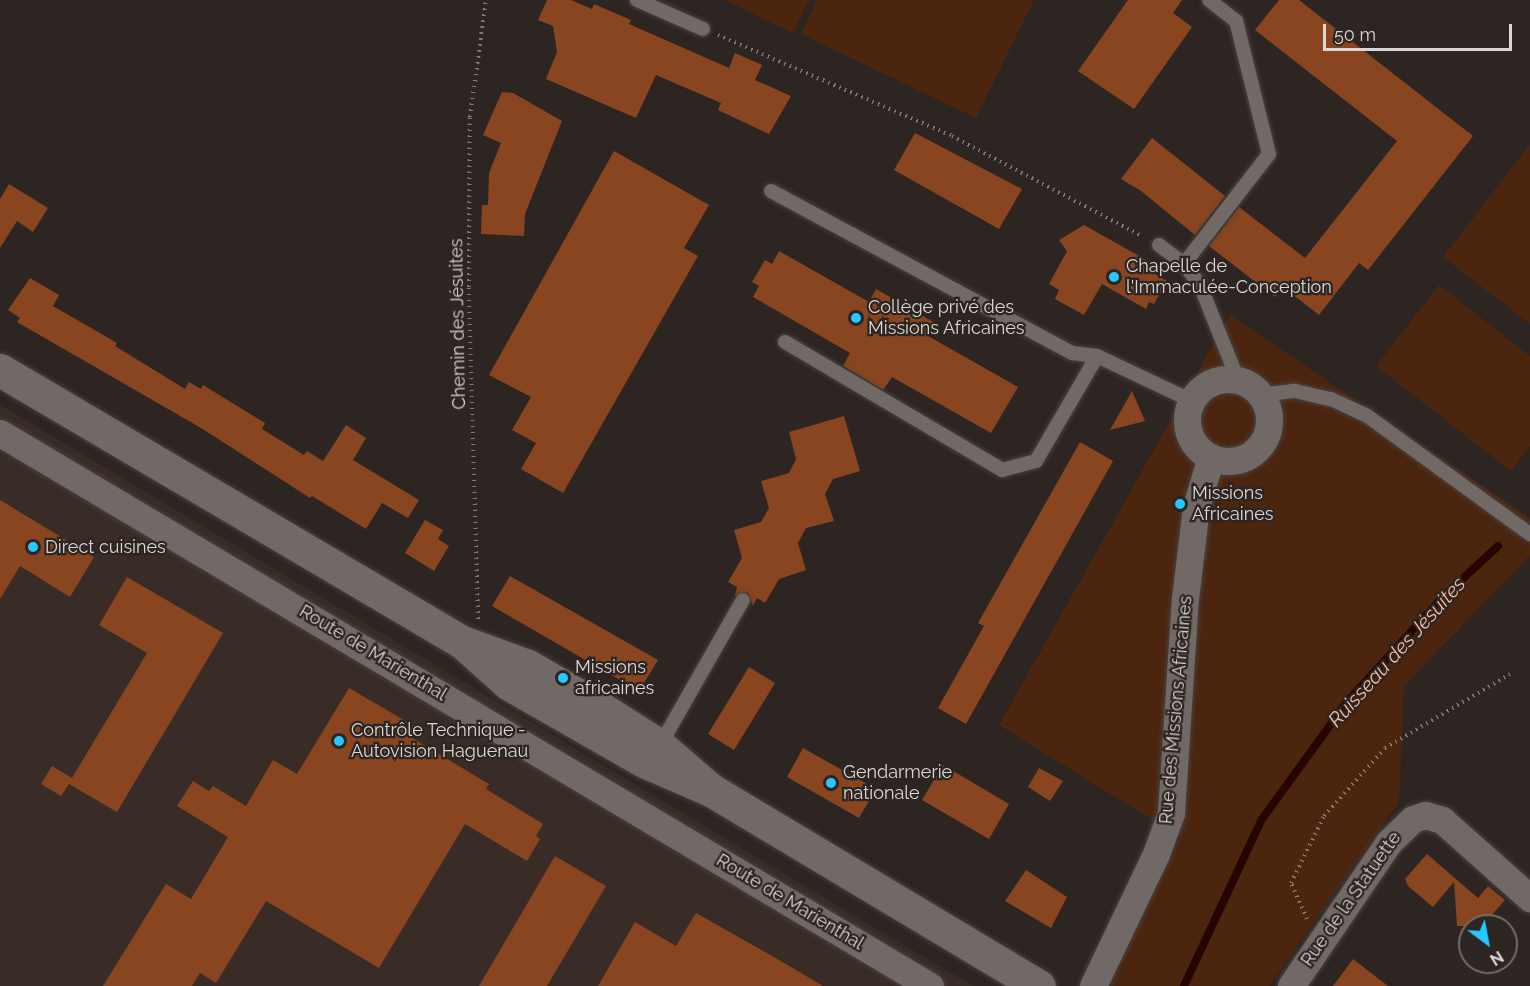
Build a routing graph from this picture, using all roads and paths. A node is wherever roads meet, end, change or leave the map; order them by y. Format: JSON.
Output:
{"nodes":[{"id":1,"x":486,"y":0,"type":"edge"},
{"id":2,"x":637,"y":0,"type":"edge"},
{"id":3,"x":1209,"y":0,"type":"edge"},
{"id":4,"x":704,"y":29,"type":"joint"},
{"id":5,"x":771,"y":191,"type":"dead end"},
{"id":6,"x":1159,"y":245,"type":"joint"},
{"id":7,"x":1184,"y":264,"type":"junction"},
{"id":8,"x":785,"y":342,"type":"dead end"},
{"id":9,"x":1097,"y":356,"type":"junction"},
{"id":10,"x":0,"y":370,"type":"edge"},
{"id":11,"x":1249,"y":387,"type":"junction"},
{"id":12,"x":1192,"y":400,"type":"junction"},
{"id":13,"x":0,"y":433,"type":"edge"},
{"id":14,"x":1211,"y":457,"type":"junction"},
{"id":15,"x":1530,"y":534,"type":"edge"},
{"id":16,"x":743,"y":600,"type":"dead end"},
{"id":17,"x":462,"y":642,"type":"junction"},
{"id":18,"x":1510,"y":674,"type":"dead end"},
{"id":19,"x":655,"y":754,"type":"junction"},
{"id":20,"x":1530,"y":898,"type":"edge"},
{"id":21,"x":1318,"y":943,"type":"junction"},
{"id":22,"x":930,"y":986,"type":"edge"},
{"id":23,"x":1039,"y":986,"type":"edge"},
{"id":24,"x":1093,"y":986,"type":"edge"},
{"id":25,"x":1291,"y":986,"type":"edge"}],
"edges":[{"from":1,"to":17,"type":"path","name":"Chemin des Jésuites"},
{"from":2,"to":4,"type":"lane"},
{"from":3,"to":7,"type":"lane"},
{"from":4,"to":6,"type":"path"},
{"from":5,"to":9,"type":"lane"},
{"from":6,"to":7,"type":"lane"},
{"from":7,"to":11,"type":"lane"},
{"from":8,"to":9,"type":"lane"},
{"from":9,"to":12,"type":"lane"},
{"from":10,"to":17,"type":"street"},
{"from":11,"to":12,"type":"street"},
{"from":11,"to":14,"type":"street"},
{"from":11,"to":15,"type":"lane"},
{"from":12,"to":14,"type":"street"},
{"from":13,"to":22,"type":"street","name":"Route de Marienthal"},
{"from":14,"to":24,"type":"street","name":"Rue des Missions Africaines"},
{"from":16,"to":19,"type":"lane"},
{"from":17,"to":19,"type":"street"},
{"from":18,"to":21,"type":"path"},
{"from":19,"to":23,"type":"street"},
{"from":20,"to":21,"type":"street","name":"Rue de la Statuette"},
{"from":21,"to":25,"type":"street","name":"Rue de la Statuette"}]}
